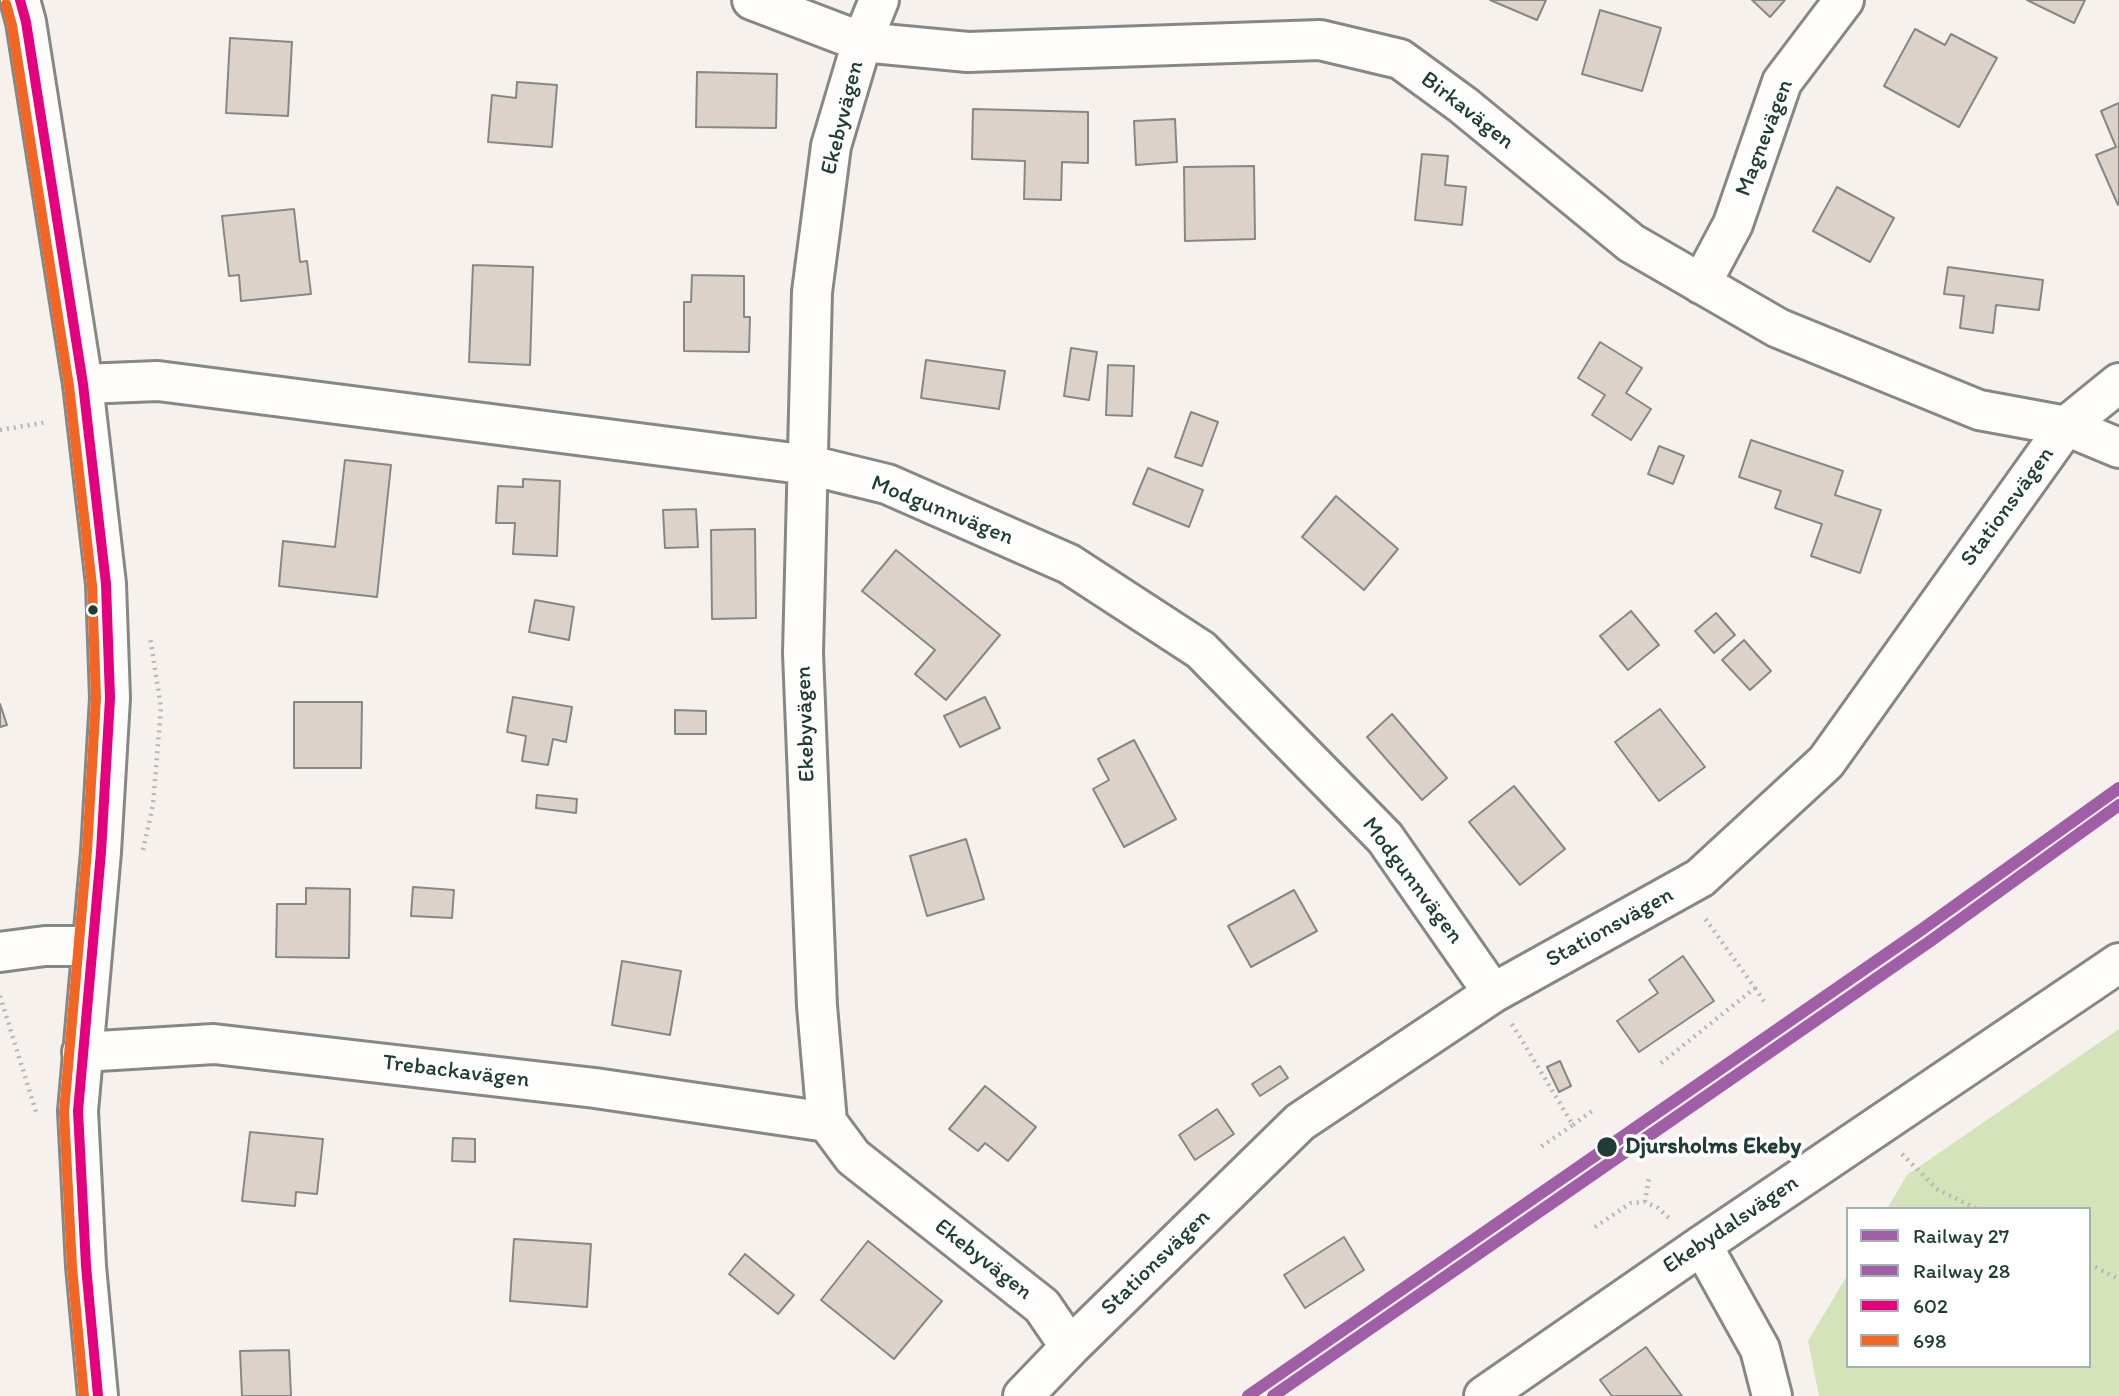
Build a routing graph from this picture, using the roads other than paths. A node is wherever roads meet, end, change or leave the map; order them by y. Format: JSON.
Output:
{"nodes":[{"id":1,"x":20,"y":0,"type":"edge"},
{"id":2,"x":752,"y":0,"type":"edge"},
{"id":3,"x":879,"y":0,"type":"edge"},
{"id":4,"x":1844,"y":0,"type":"edge"},
{"id":5,"x":862,"y":42,"type":"junction"},
{"id":6,"x":1701,"y":284,"type":"junction"},
{"id":7,"x":2119,"y":383,"type":"edge"},
{"id":8,"x":83,"y":384,"type":"junction"},
{"id":9,"x":2066,"y":426,"type":"junction"},
{"id":10,"x":2119,"y":448,"type":"edge"},
{"id":11,"x":808,"y":465,"type":"junction"},
{"id":12,"x":92,"y":946,"type":"junction"},
{"id":13,"x":0,"y":952,"type":"edge"},
{"id":14,"x":2119,"y":962,"type":"edge"},
{"id":15,"x":1502,"y":1008,"type":"junction"},
{"id":16,"x":82,"y":1052,"type":"junction"},
{"id":17,"x":827,"y":1122,"type":"junction"},
{"id":18,"x":1702,"y":1245,"type":"junction"},
{"id":19,"x":1070,"y":1347,"type":"junction"},
{"id":20,"x":98,"y":1396,"type":"edge"},
{"id":21,"x":1023,"y":1396,"type":"edge"},
{"id":22,"x":1484,"y":1396,"type":"edge"},
{"id":23,"x":1772,"y":1396,"type":"edge"}],
"edges":[{"from":1,"to":8,"type":"street"},
{"from":2,"to":5,"type":"street","name":"Birkavägen"},
{"from":3,"to":5,"type":"street","name":"Ekebyvägen"},
{"from":4,"to":6,"type":"street","name":"Magnevägen"},
{"from":5,"to":6,"type":"street","name":"Birkavägen"},
{"from":5,"to":11,"type":"street","name":"Ekebyvägen"},
{"from":6,"to":9,"type":"street","name":"Birkavägen"},
{"from":7,"to":9,"type":"street","name":"Stationsvägen"},
{"from":8,"to":11,"type":"street","name":"Modgunnvägen"},
{"from":8,"to":12,"type":"street"},
{"from":9,"to":10,"type":"street","name":"Birkavägen"},
{"from":9,"to":15,"type":"street","name":"Stationsvägen"},
{"from":11,"to":15,"type":"street","name":"Modgunnvägen"},
{"from":11,"to":17,"type":"street","name":"Ekebyvägen"},
{"from":12,"to":13,"type":"street"},
{"from":12,"to":16,"type":"street"},
{"from":14,"to":18,"type":"street","name":"Ekebydalsvägen"},
{"from":15,"to":19,"type":"street","name":"Stationsvägen"},
{"from":16,"to":17,"type":"street","name":"Trebackavägen"},
{"from":16,"to":20,"type":"street"},
{"from":17,"to":19,"type":"street","name":"Ekebyvägen"},
{"from":18,"to":22,"type":"street","name":"Ekebydalsvägen"},
{"from":18,"to":23,"type":"street"},
{"from":19,"to":21,"type":"street","name":"Stationsvägen"}]}
